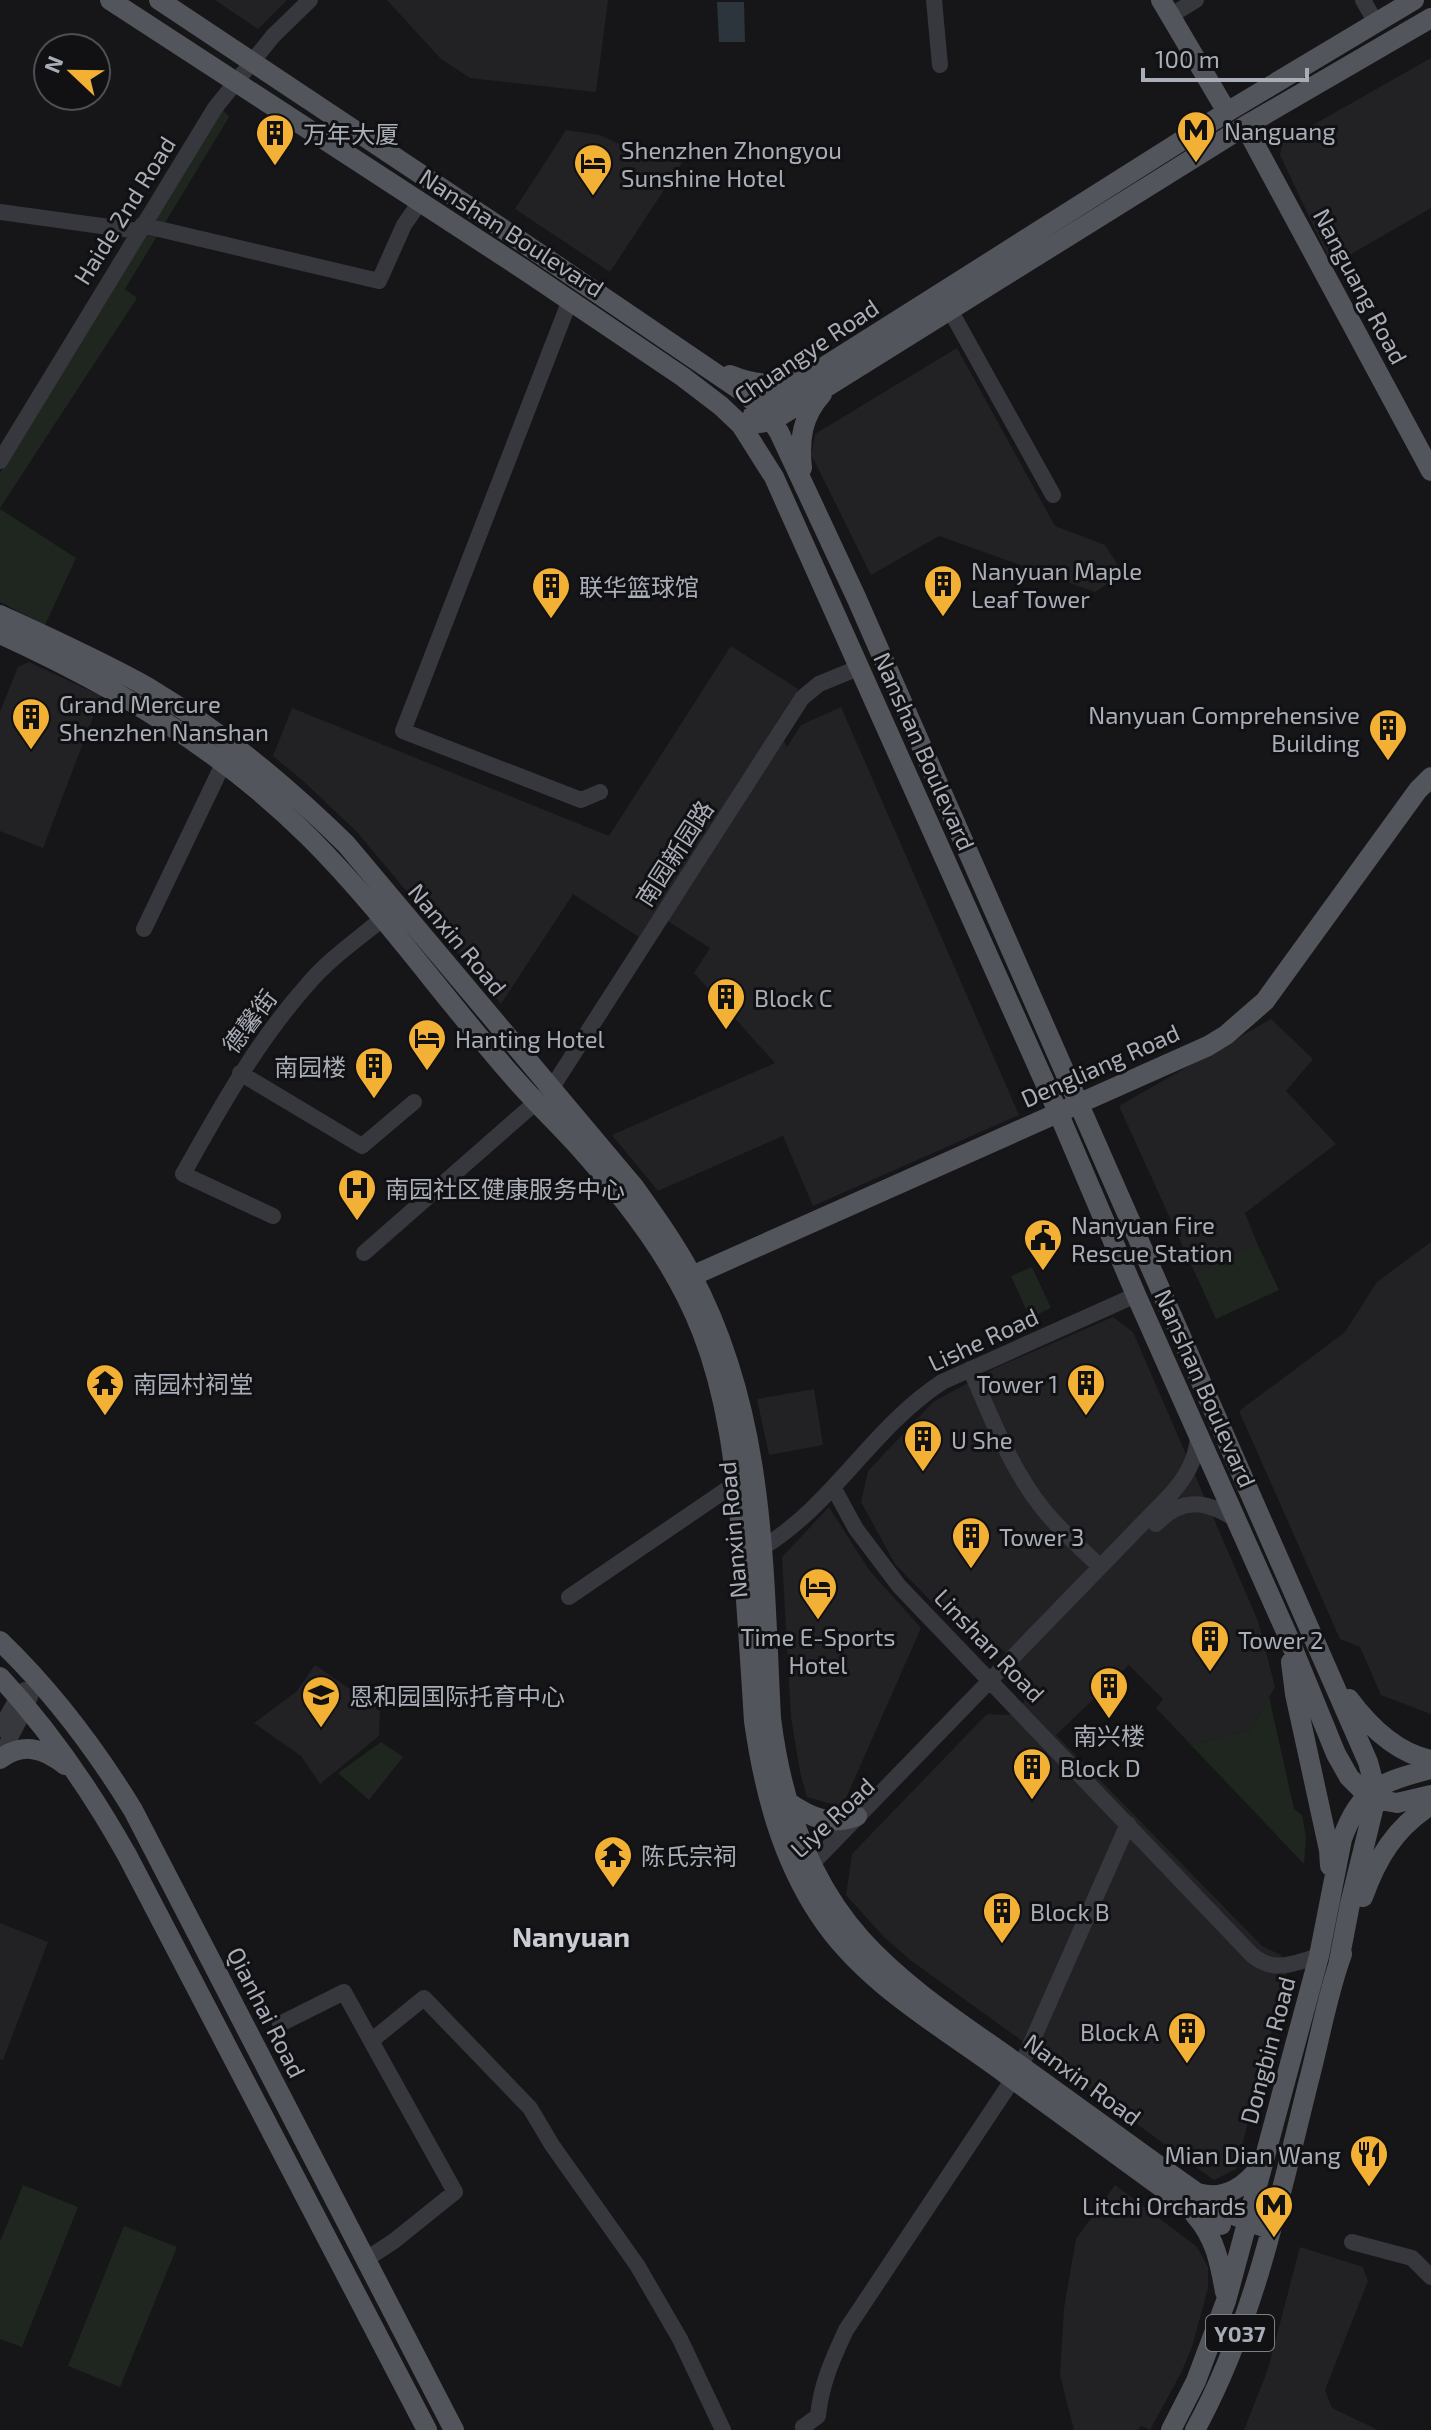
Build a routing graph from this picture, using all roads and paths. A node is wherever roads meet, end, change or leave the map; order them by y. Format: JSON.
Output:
{"nodes":[{"id":1,"x":110,"y":0,"type":"edge"},
{"id":2,"x":159,"y":0,"type":"edge"},
{"id":3,"x":310,"y":0,"type":"edge"},
{"id":4,"x":934,"y":0,"type":"edge"},
{"id":5,"x":1196,"y":0,"type":"edge"},
{"id":6,"x":1363,"y":0,"type":"edge"},
{"id":7,"x":1414,"y":0,"type":"edge"},
{"id":8,"x":1166,"y":8,"type":"edge"},
{"id":9,"x":1431,"y":18,"type":"edge"},
{"id":10,"x":1376,"y":23,"type":"junction"},
{"id":11,"x":252,"y":62,"type":"junction"},
{"id":12,"x":940,"y":65,"type":"dead end"},
{"id":13,"x":235,"y":83,"type":"junction"},
{"id":14,"x":1227,"y":112,"type":"junction"},
{"id":15,"x":1245,"y":126,"type":"junction"},
{"id":16,"x":420,"y":202,"type":"junction"},
{"id":17,"x":0,"y":212,"type":"edge"},
{"id":18,"x":140,"y":228,"type":"junction"},
{"id":19,"x":570,"y":300,"type":"junction"},
{"id":20,"x":950,"y":310,"type":"junction"},
{"id":21,"x":693,"y":358,"type":"junction"},
{"id":22,"x":808,"y":377,"type":"junction"},
{"id":23,"x":828,"y":387,"type":"junction"},
{"id":24,"x":767,"y":415,"type":"junction"},
{"id":25,"x":741,"y":425,"type":"junction"},
{"id":26,"x":0,"y":461,"type":"edge"},
{"id":27,"x":1431,"y":471,"type":"edge"},
{"id":28,"x":804,"y":484,"type":"junction"},
{"id":29,"x":1053,"y":495,"type":"dead end"},
{"id":30,"x":0,"y":615,"type":"edge"},
{"id":31,"x":0,"y":634,"type":"edge"},
{"id":32,"x":858,"y":668,"type":"junction"},
{"id":33,"x":224,"y":762,"type":"junction"},
{"id":34,"x":1431,"y":777,"type":"edge"},
{"id":35,"x":600,"y":792,"type":"dead end"},
{"id":36,"x":382,"y":919,"type":"junction"},
{"id":37,"x":144,"y":929,"type":"dead end"},
{"id":38,"x":240,"y":1073,"type":"junction"},
{"id":39,"x":544,"y":1096,"type":"junction"},
{"id":40,"x":414,"y":1102,"type":"dead end"},
{"id":41,"x":1078,"y":1103,"type":"junction"},
{"id":42,"x":1058,"y":1112,"type":"junction"},
{"id":43,"x":273,"y":1216,"type":"dead end"},
{"id":44,"x":364,"y":1253,"type":"dead end"},
{"id":45,"x":692,"y":1276,"type":"junction"},
{"id":46,"x":1136,"y":1295,"type":"junction"},
{"id":47,"x":970,"y":1369,"type":"junction"},
{"id":48,"x":1198,"y":1437,"type":"junction"},
{"id":49,"x":736,"y":1483,"type":"junction"},
{"id":50,"x":833,"y":1487,"type":"junction"},
{"id":51,"x":1235,"y":1519,"type":"junction"},
{"id":52,"x":762,"y":1548,"type":"junction"},
{"id":53,"x":1100,"y":1567,"type":"junction"},
{"id":54,"x":569,"y":1597,"type":"dead end"},
{"id":55,"x":1287,"y":1634,"type":"junction"},
{"id":56,"x":0,"y":1641,"type":"edge"},
{"id":57,"x":1325,"y":1662,"type":"junction"},
{"id":58,"x":0,"y":1677,"type":"edge"},
{"id":59,"x":37,"y":1678,"type":"junction"},
{"id":60,"x":994,"y":1683,"type":"junction"},
{"id":61,"x":22,"y":1702,"type":"junction"},
{"id":62,"x":763,"y":1720,"type":"junction"},
{"id":63,"x":0,"y":1729,"type":"edge"},
{"id":64,"x":0,"y":1758,"type":"edge"},
{"id":65,"x":1431,"y":1760,"type":"edge"},
{"id":66,"x":1431,"y":1769,"type":"edge"},
{"id":67,"x":80,"y":1778,"type":"junction"},
{"id":68,"x":1372,"y":1794,"type":"junction"},
{"id":69,"x":1431,"y":1795,"type":"edge"},
{"id":70,"x":788,"y":1802,"type":"junction"},
{"id":71,"x":1431,"y":1805,"type":"edge"},
{"id":72,"x":857,"y":1816,"type":"junction"},
{"id":73,"x":1128,"y":1824,"type":"junction"},
{"id":74,"x":808,"y":1872,"type":"junction"},
{"id":75,"x":1330,"y":1905,"type":"junction"},
{"id":76,"x":1319,"y":1956,"type":"junction"},
{"id":77,"x":1338,"y":1966,"type":"junction"},
{"id":78,"x":280,"y":2024,"type":"dead end"},
{"id":79,"x":371,"y":2041,"type":"junction"},
{"id":80,"x":1017,"y":2073,"type":"junction"},
{"id":81,"x":1264,"y":2161,"type":"junction"},
{"id":82,"x":1191,"y":2199,"type":"junction"},
{"id":83,"x":1246,"y":2227,"type":"junction"},
{"id":84,"x":1271,"y":2230,"type":"junction"},
{"id":85,"x":1352,"y":2242,"type":"dead end"},
{"id":86,"x":365,"y":2260,"type":"junction"},
{"id":87,"x":1431,"y":2277,"type":"edge"},
{"id":88,"x":1226,"y":2301,"type":"junction"},
{"id":89,"x":800,"y":2429,"type":"edge"},
{"id":90,"x":427,"y":2430,"type":"edge"},
{"id":91,"x":454,"y":2430,"type":"edge"},
{"id":92,"x":723,"y":2430,"type":"edge"},
{"id":93,"x":1171,"y":2430,"type":"edge"},
{"id":94,"x":1195,"y":2430,"type":"edge"}],
"edges":[{"from":1,"to":13,"type":"main road","name":"Nanshan Boulevard"},
{"from":2,"to":11,"type":"main road","name":"Nanshan Boulevard"},
{"from":3,"to":11,"type":"street","name":"Haide 2nd Road"},
{"from":4,"to":12,"type":"street"},
{"from":5,"to":8,"type":"street"},
{"from":6,"to":10,"type":"street"},
{"from":7,"to":10,"type":"main road","name":"Chuangye Road"},
{"from":8,"to":14,"type":"main road"},
{"from":9,"to":15,"type":"main road","name":"Chuangye Road"},
{"from":10,"to":14,"type":"main road","name":"Chuangye Road"},
{"from":11,"to":13,"type":"street","name":"Haide 2nd Road"},
{"from":11,"to":21,"type":"main road","name":"Nanshan Boulevard"},
{"from":13,"to":16,"type":"main road","name":"Nanshan Boulevard"},
{"from":13,"to":18,"type":"street","name":"Haide 2nd Road"},
{"from":14,"to":22,"type":"main road","name":"Chuangye Road"},
{"from":15,"to":20,"type":"main road","name":"Chuangye Road"},
{"from":15,"to":27,"type":"main road","name":"Nanguang Road"},
{"from":16,"to":18,"type":"street"},
{"from":16,"to":19,"type":"main road","name":"Nanshan Boulevard"},
{"from":17,"to":18,"type":"street"},
{"from":18,"to":26,"type":"street","name":"Haide 2nd Road"},
{"from":19,"to":25,"type":"main road","name":"Nanshan Boulevard"},
{"from":19,"to":35,"type":"street"},
{"from":20,"to":23,"type":"main road","name":"Chuangye Road"},
{"from":20,"to":29,"type":"street"},
{"from":21,"to":22,"type":"main road"},
{"from":21,"to":24,"type":"main road","name":"Nanshan Boulevard"},
{"from":22,"to":24,"type":"main road","name":"Chuangye Road"},
{"from":23,"to":24,"type":"main road","name":"Chuangye Road"},
{"from":23,"to":28,"type":"main road"},
{"from":24,"to":25,"type":"main road","name":"Chuangye Road"},
{"from":24,"to":28,"type":"main road","name":"Nanshan Boulevard"},
{"from":25,"to":32,"type":"main road","name":"Nanshan Boulevard"},
{"from":28,"to":41,"type":"main road","name":"Nanshan Boulevard"},
{"from":30,"to":39,"type":"main road","name":"Nanxin Road"},
{"from":31,"to":33,"type":"main road","name":"Nanxin Road"},
{"from":32,"to":39,"type":"street","name":"南园新园路"},
{"from":32,"to":42,"type":"main road","name":"Nanshan Boulevard"},
{"from":33,"to":36,"type":"main road","name":"Nanxin Road"},
{"from":33,"to":37,"type":"street"},
{"from":34,"to":41,"type":"main road","name":"Dengliang Road"},
{"from":36,"to":38,"type":"street","name":"德馨街"},
{"from":36,"to":39,"type":"main road","name":"Nanxin Road"},
{"from":38,"to":40,"type":"street"},
{"from":38,"to":43,"type":"street","name":"德馨街"},
{"from":39,"to":44,"type":"street","name":"南园新园路"},
{"from":39,"to":45,"type":"main road","name":"Nanxin Road"},
{"from":39,"to":49,"type":"main road","name":"Nanxin Road"},
{"from":41,"to":42,"type":"main road","name":"Dengliang Road"},
{"from":41,"to":57,"type":"main road","name":"Nanshan Boulevard"},
{"from":42,"to":45,"type":"main road","name":"Dengliang Road"},
{"from":42,"to":46,"type":"main road","name":"Nanshan Boulevard"},
{"from":45,"to":52,"type":"main road","name":"Nanxin Road"},
{"from":46,"to":47,"type":"street","name":"Lishe Road"},
{"from":46,"to":48,"type":"main road","name":"Nanshan Boulevard"},
{"from":47,"to":50,"type":"street","name":"Lishe Road"},
{"from":47,"to":53,"type":"street"},
{"from":48,"to":51,"type":"main road","name":"Nanshan Boulevard"},
{"from":48,"to":53,"type":"street","name":"Liye Road"},
{"from":49,"to":54,"type":"street"},
{"from":49,"to":62,"type":"main road","name":"Nanxin Road"},
{"from":50,"to":52,"type":"street","name":"Lishe Road"},
{"from":50,"to":60,"type":"street","name":"Linshan Road"},
{"from":51,"to":55,"type":"main road","name":"Nanshan Boulevard"},
{"from":51,"to":60,"type":"street","name":"Liye Road"},
{"from":52,"to":62,"type":"main road","name":"Nanxin Road"},
{"from":53,"to":60,"type":"street","name":"Liye Road"},
{"from":55,"to":68,"type":"main road","name":"Nanshan Boulevard"},
{"from":55,"to":75,"type":"main road"},
{"from":56,"to":59,"type":"main road","name":"Qianhai Road"},
{"from":57,"to":65,"type":"main road"},
{"from":57,"to":68,"type":"main road","name":"Nanshan Boulevard"},
{"from":58,"to":61,"type":"main road"},
{"from":59,"to":61,"type":"street"},
{"from":59,"to":86,"type":"main road","name":"Qianhai Road"},
{"from":60,"to":72,"type":"street","name":"Liye Road"},
{"from":60,"to":73,"type":"street","name":"Linshan Road"},
{"from":60,"to":74,"type":"street","name":"Liye Road"},
{"from":61,"to":63,"type":"street"},
{"from":61,"to":64,"type":"street"},
{"from":61,"to":67,"type":"main road"},
{"from":62,"to":70,"type":"main road","name":"Nanxin Road"},
{"from":62,"to":74,"type":"main road","name":"Nanxin Road"},
{"from":64,"to":67,"type":"main road"},
{"from":66,"to":68,"type":"main road"},
{"from":67,"to":90,"type":"main road"},
{"from":68,"to":69,"type":"main road"},
{"from":68,"to":75,"type":"main road","name":"Dongbin Road"},
{"from":68,"to":77,"type":"main road"},
{"from":70,"to":72,"type":"main road"},
{"from":70,"to":74,"type":"main road","name":"Nanxin Road"},
{"from":71,"to":77,"type":"main road","name":"Dongbin Road"},
{"from":72,"to":74,"type":"street","name":"Liye Road"},
{"from":73,"to":76,"type":"street","name":"Linshan Road"},
{"from":73,"to":80,"type":"street"},
{"from":74,"to":80,"type":"main road","name":"Nanxin Road"},
{"from":75,"to":76,"type":"main road","name":"Dongbin Road"},
{"from":76,"to":81,"type":"main road","name":"Dongbin Road"},
{"from":77,"to":84,"type":"main road","name":"Dongbin Road"},
{"from":78,"to":79,"type":"street"},
{"from":79,"to":86,"type":"street"},
{"from":79,"to":92,"type":"street"},
{"from":80,"to":82,"type":"main road","name":"Nanxin Road"},
{"from":80,"to":89,"type":"street"},
{"from":81,"to":82,"type":"main road"},
{"from":81,"to":83,"type":"main road","name":"Dongbin Road"},
{"from":82,"to":83,"type":"main road","name":"Nanxin Road"},
{"from":82,"to":88,"type":"main road"},
{"from":83,"to":84,"type":"main road","name":"Nanxin Road"},
{"from":83,"to":88,"type":"main road","name":"Dongbin Road","number":"Y037"},
{"from":84,"to":94,"type":"main road","name":"Dongbin Road","number":"Y037"},
{"from":85,"to":87,"type":"street"},
{"from":86,"to":91,"type":"main road","name":"Qianhai Road"},
{"from":88,"to":93,"type":"main road","name":"Dongbin Road","number":"Y037"}]}
